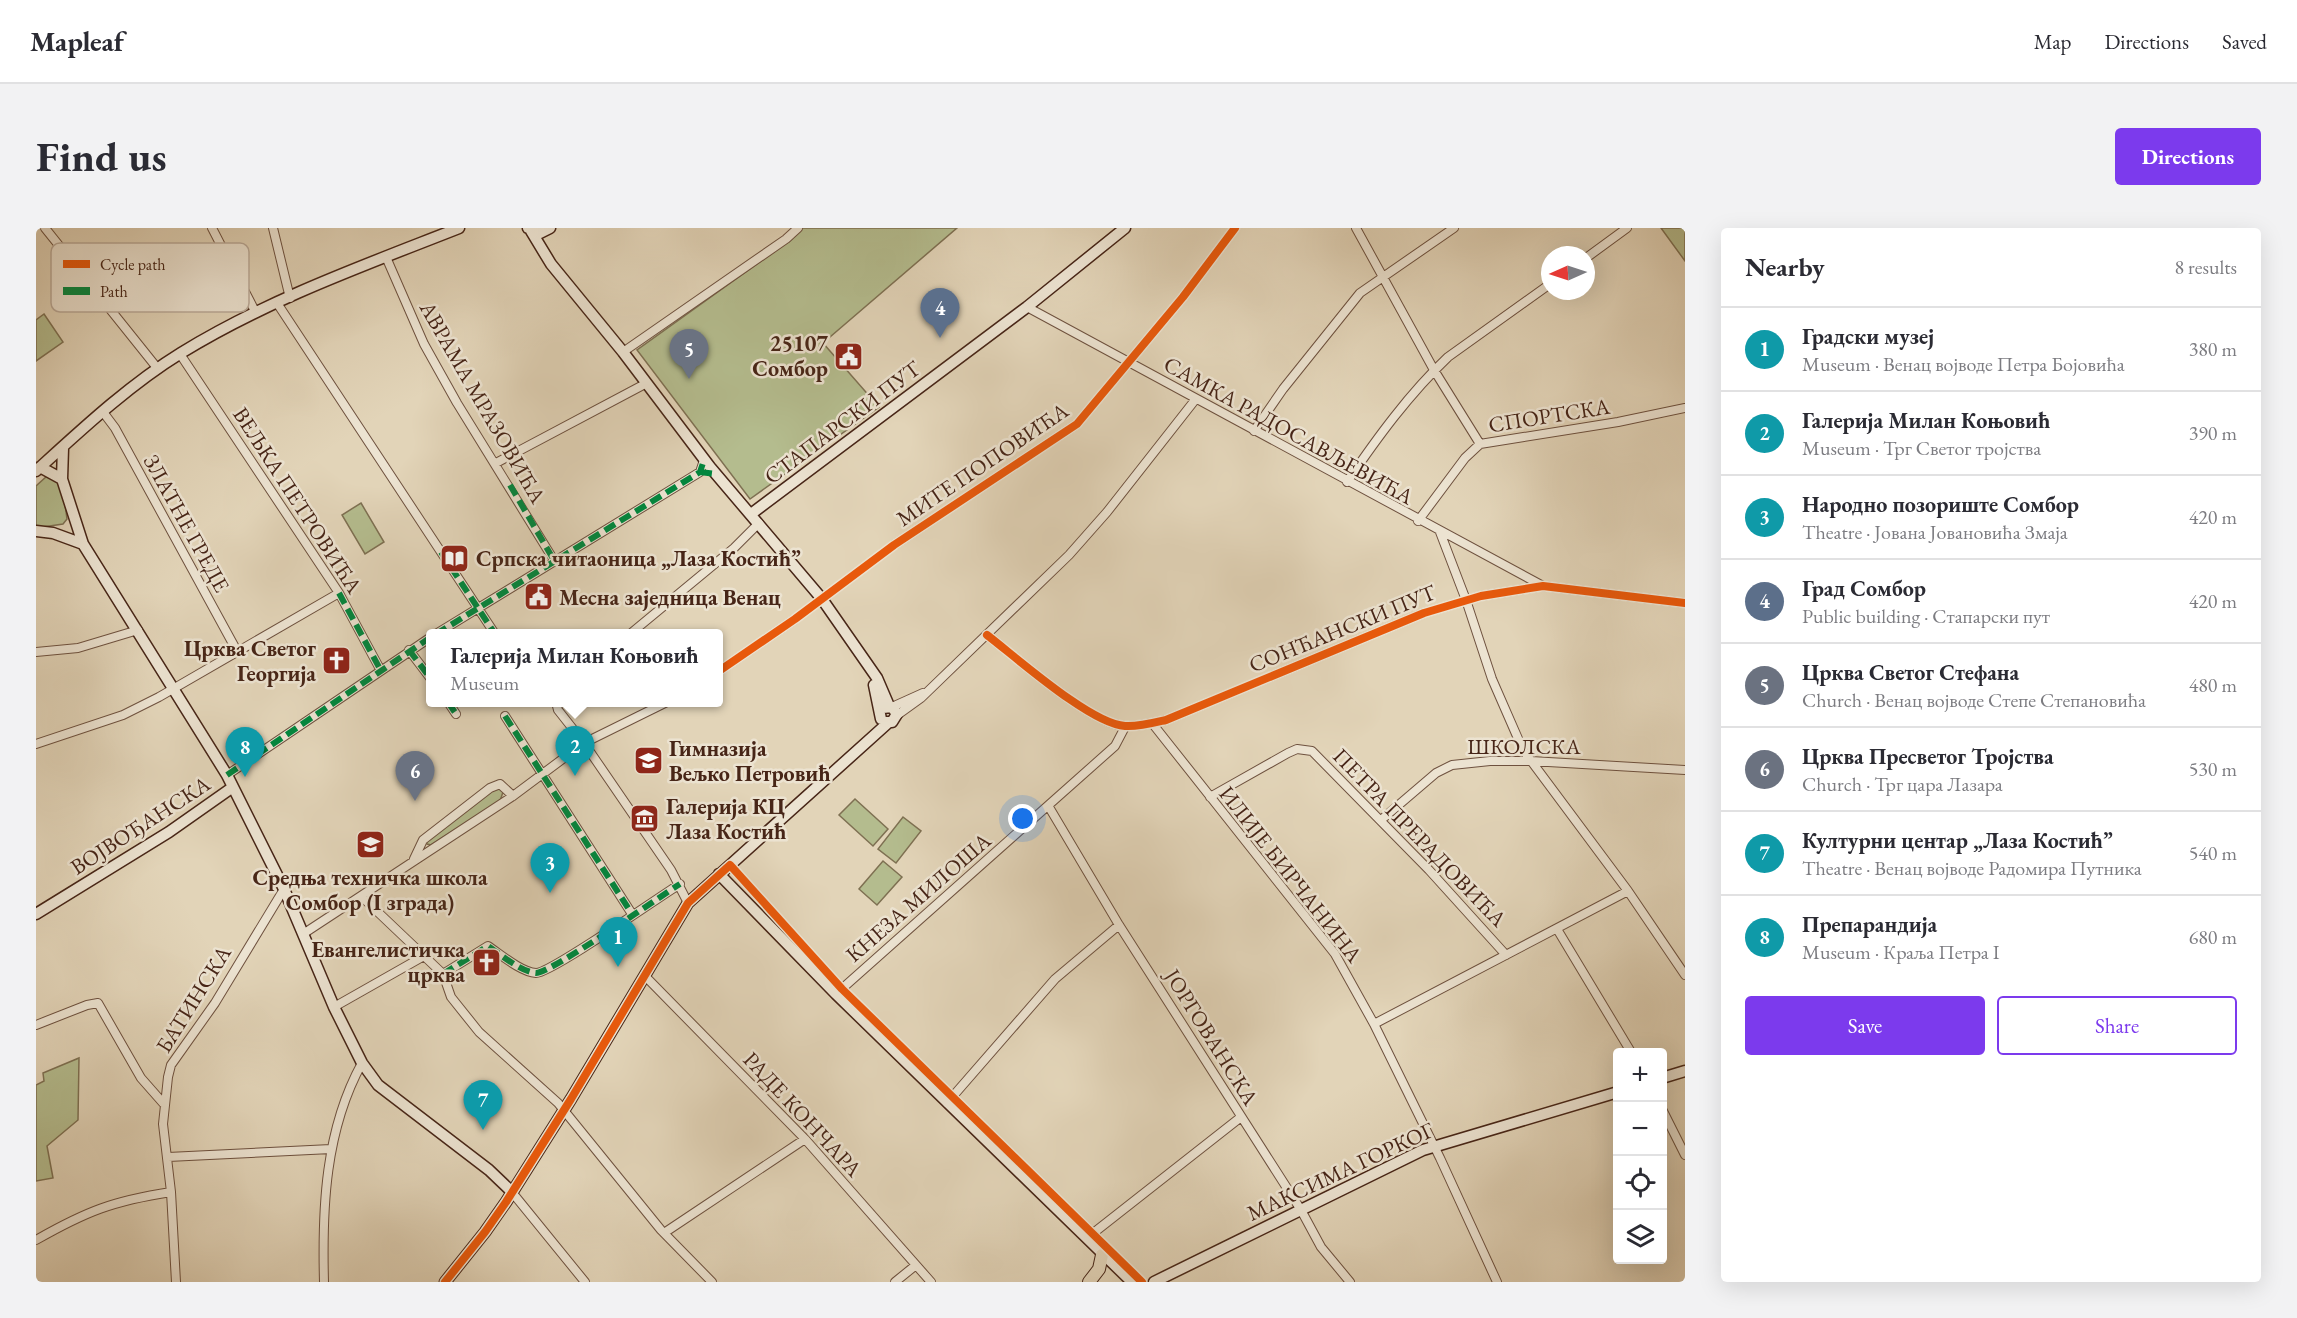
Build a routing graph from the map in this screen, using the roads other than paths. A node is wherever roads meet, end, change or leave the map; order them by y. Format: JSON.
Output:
{"nodes":[{"id":1,"x":45,"y":228,"type":"edge"},
{"id":2,"x":212,"y":228,"type":"edge"},
{"id":3,"x":273,"y":228,"type":"edge"},
{"id":4,"x":459,"y":228,"type":"edge"},
{"id":5,"x":798,"y":228,"type":"edge"},
{"id":6,"x":1125,"y":228,"type":"edge"},
{"id":7,"x":1235,"y":228,"type":"edge"},
{"id":8,"x":1356,"y":228,"type":"edge"},
{"id":9,"x":1454,"y":228,"type":"edge"},
{"id":10,"x":1627,"y":228,"type":"edge"},
{"id":11,"x":549,"y":229,"type":"edge"},
{"id":12,"x":530,"y":230,"type":"edge"},
{"id":13,"x":57,"y":243,"type":"edge"},
{"id":14,"x":220,"y":243,"type":"edge"},
{"id":15,"x":1595,"y":251,"type":"edge"},
{"id":16,"x":543,"y":252,"type":"junction"},
{"id":17,"x":386,"y":257,"type":"junction"},
{"id":18,"x":1382,"y":276,"type":"junction"},
{"id":19,"x":1541,"y":290,"type":"edge"},
{"id":20,"x":290,"y":298,"type":"junction"},
{"id":21,"x":249,"y":299,"type":"edge"},
{"id":22,"x":277,"y":303,"type":"junction"},
{"id":23,"x":1027,"y":307,"type":"junction"},
{"id":24,"x":112,"y":312,"type":"edge"},
{"id":25,"x":256,"y":313,"type":"junction"},
{"id":26,"x":623,"y":352,"type":"junction"},
{"id":27,"x":180,"y":354,"type":"junction"},
{"id":28,"x":1127,"y":363,"type":"junction"},
{"id":29,"x":158,"y":369,"type":"junction"},
{"id":30,"x":1434,"y":370,"type":"junction"},
{"id":31,"x":645,"y":384,"type":"junction"},
{"id":32,"x":1195,"y":399,"type":"junction"},
{"id":33,"x":1685,"y":408,"type":"edge"},
{"id":34,"x":103,"y":412,"type":"junction"},
{"id":35,"x":1254,"y":430,"type":"junction"},
{"id":36,"x":1480,"y":444,"type":"junction"},
{"id":37,"x":63,"y":448,"type":"junction"},
{"id":38,"x":704,"y":460,"type":"junction"},
{"id":39,"x":496,"y":463,"type":"junction"},
{"id":40,"x":38,"y":469,"type":"edge"},
{"id":41,"x":700,"y":472,"type":"junction"},
{"id":42,"x":716,"y":474,"type":"junction"},
{"id":43,"x":62,"y":479,"type":"junction"},
{"id":44,"x":1347,"y":482,"type":"junction"},
{"id":45,"x":751,"y":514,"type":"junction"},
{"id":46,"x":72,"y":516,"type":"junction"},
{"id":47,"x":1418,"y":521,"type":"junction"},
{"id":48,"x":759,"y":523,"type":"junction"},
{"id":49,"x":36,"y":531,"type":"edge"},
{"id":50,"x":1440,"y":532,"type":"junction"},
{"id":51,"x":53,"y":533,"type":"junction"},
{"id":52,"x":83,"y":544,"type":"junction"},
{"id":53,"x":555,"y":562,"type":"junction"},
{"id":54,"x":1543,"y":586,"type":"junction"},
{"id":55,"x":339,"y":593,"type":"junction"},
{"id":56,"x":822,"y":599,"type":"junction"},
{"id":57,"x":1466,"y":600,"type":"junction"},
{"id":58,"x":1685,"y":603,"type":"edge"},
{"id":59,"x":477,"y":608,"type":"junction"},
{"id":60,"x":443,"y":629,"type":"edge"},
{"id":61,"x":492,"y":629,"type":"edge"},
{"id":62,"x":635,"y":629,"type":"edge"},
{"id":63,"x":138,"y":630,"type":"junction"},
{"id":64,"x":987,"y":635,"type":"junction"},
{"id":65,"x":426,"y":640,"type":"edge"},
{"id":66,"x":410,"y":650,"type":"junction"},
{"id":67,"x":36,"y":652,"type":"edge"},
{"id":68,"x":238,"y":653,"type":"junction"},
{"id":69,"x":723,"y":668,"type":"edge"},
{"id":70,"x":380,"y":669,"type":"junction"},
{"id":71,"x":426,"y":672,"type":"edge"},
{"id":72,"x":174,"y":689,"type":"junction"},
{"id":73,"x":451,"y":707,"type":"edge"},
{"id":74,"x":557,"y":707,"type":"edge"},
{"id":75,"x":657,"y":707,"type":"edge"},
{"id":76,"x":888,"y":713,"type":"junction"},
{"id":77,"x":456,"y":714,"type":"dead end"},
{"id":78,"x":505,"y":716,"type":"dead end"},
{"id":79,"x":1152,"y":723,"type":"junction"},
{"id":80,"x":1125,"y":727,"type":"junction"},
{"id":81,"x":584,"y":742,"type":"junction"},
{"id":82,"x":36,"y":744,"type":"edge"},
{"id":83,"x":1531,"y":761,"type":"junction"},
{"id":84,"x":1685,"y":770,"type":"edge"},
{"id":85,"x":227,"y":774,"type":"junction"},
{"id":86,"x":542,"y":776,"type":"junction"},
{"id":87,"x":233,"y":787,"type":"junction"},
{"id":88,"x":513,"y":796,"type":"junction"},
{"id":89,"x":1210,"y":797,"type":"junction"},
{"id":90,"x":1049,"y":807,"type":"junction"},
{"id":91,"x":1381,"y":820,"type":"junction"},
{"id":92,"x":414,"y":859,"type":"junction"},
{"id":93,"x":719,"y":874,"type":"junction"},
{"id":94,"x":680,"y":884,"type":"junction"},
{"id":95,"x":284,"y":889,"type":"junction"},
{"id":96,"x":1628,"y":891,"type":"junction"},
{"id":97,"x":362,"y":897,"type":"junction"},
{"id":98,"x":688,"y":903,"type":"junction"},
{"id":99,"x":36,"y":914,"type":"edge"},
{"id":100,"x":632,"y":914,"type":"junction"},
{"id":101,"x":1119,"y":925,"type":"junction"},
{"id":102,"x":1557,"y":929,"type":"junction"},
{"id":103,"x":303,"y":934,"type":"junction"},
{"id":104,"x":1506,"y":955,"type":"junction"},
{"id":105,"x":424,"y":956,"type":"junction"},
{"id":106,"x":443,"y":974,"type":"junction"},
{"id":107,"x":644,"y":975,"type":"junction"},
{"id":108,"x":1685,"y":975,"type":"edge"},
{"id":109,"x":836,"y":994,"type":"junction"},
{"id":110,"x":334,"y":1007,"type":"junction"},
{"id":111,"x":36,"y":1024,"type":"edge"},
{"id":112,"x":1374,"y":1024,"type":"junction"},
{"id":113,"x":1628,"y":1048,"type":"edge"},
{"id":114,"x":362,"y":1063,"type":"junction"},
{"id":115,"x":1685,"y":1071,"type":"edge"},
{"id":116,"x":1667,"y":1076,"type":"edge"},
{"id":117,"x":1613,"y":1093,"type":"edge"},
{"id":118,"x":164,"y":1103,"type":"junction"},
{"id":119,"x":947,"y":1103,"type":"junction"},
{"id":120,"x":563,"y":1110,"type":"junction"},
{"id":121,"x":1241,"y":1117,"type":"junction"},
{"id":122,"x":1667,"y":1119,"type":"edge"},
{"id":123,"x":805,"y":1139,"type":"junction"},
{"id":124,"x":1434,"y":1146,"type":"junction"},
{"id":125,"x":331,"y":1149,"type":"junction"},
{"id":126,"x":1685,"y":1155,"type":"edge"},
{"id":127,"x":168,"y":1157,"type":"junction"},
{"id":128,"x":511,"y":1191,"type":"junction"},
{"id":129,"x":171,"y":1192,"type":"junction"},
{"id":130,"x":1301,"y":1210,"type":"junction"},
{"id":131,"x":664,"y":1233,"type":"junction"},
{"id":132,"x":1087,"y":1238,"type":"junction"},
{"id":133,"x":36,"y":1240,"type":"edge"},
{"id":134,"x":1102,"y":1255,"type":"junction"},
{"id":135,"x":916,"y":1265,"type":"junction"},
{"id":136,"x":176,"y":1282,"type":"edge"},
{"id":137,"x":324,"y":1282,"type":"edge"},
{"id":138,"x":445,"y":1282,"type":"edge"},
{"id":139,"x":585,"y":1282,"type":"edge"},
{"id":140,"x":712,"y":1282,"type":"edge"},
{"id":141,"x":895,"y":1282,"type":"edge"},
{"id":142,"x":931,"y":1282,"type":"edge"},
{"id":143,"x":1089,"y":1282,"type":"edge"},
{"id":144,"x":1132,"y":1282,"type":"edge"},
{"id":145,"x":1154,"y":1282,"type":"edge"},
{"id":146,"x":1350,"y":1282,"type":"edge"},
{"id":147,"x":1497,"y":1282,"type":"edge"}],
"edges":[{"from":1,"to":13,"type":"street"},
{"from":2,"to":14,"type":"street"},
{"from":3,"to":20,"type":"street"},
{"from":4,"to":17,"type":"main road"},
{"from":5,"to":26,"type":"street"},
{"from":6,"to":23,"type":"main road","name":"СТАПАРСКИ ПУТ"},
{"from":7,"to":28,"type":"street","name":"МИТЕ ПОПОВИЋА"},
{"from":8,"to":18,"type":"street"},
{"from":9,"to":18,"type":"street"},
{"from":10,"to":15,"type":"street"},
{"from":11,"to":12,"type":"main road"},
{"from":11,"to":16,"type":"main road"},
{"from":12,"to":16,"type":"main road"},
{"from":16,"to":26,"type":"main road"},
{"from":17,"to":20,"type":"main road"},
{"from":17,"to":39,"type":"street","name":"АВРАМА МРАЗОВИЋА"},
{"from":18,"to":30,"type":"street"},
{"from":18,"to":35,"type":"street"},
{"from":19,"to":30,"type":"street"},
{"from":20,"to":22,"type":"main road"},
{"from":21,"to":25,"type":"street"},
{"from":22,"to":25,"type":"main road"},
{"from":22,"to":59,"type":"street"},
{"from":23,"to":28,"type":"street","name":"САМКА РАДОСАВЉЕВИЋА"},
{"from":23,"to":45,"type":"main road","name":"СТАПАРСКИ ПУТ"},
{"from":24,"to":29,"type":"street"},
{"from":25,"to":27,"type":"main road"},
{"from":26,"to":31,"type":"main road"},
{"from":27,"to":29,"type":"main road"},
{"from":27,"to":55,"type":"street","name":"ВЕЉКА ПЕТРОВИЋА"},
{"from":28,"to":32,"type":"street","name":"САМКА РАДОСАВЉЕВИЋА"},
{"from":28,"to":56,"type":"street","name":"МИТЕ ПОПОВИЋА"},
{"from":29,"to":34,"type":"main road"},
{"from":30,"to":36,"type":"street"},
{"from":30,"to":44,"type":"street"},
{"from":31,"to":38,"type":"main road"},
{"from":31,"to":39,"type":"street"},
{"from":32,"to":35,"type":"street","name":"САМКА РАДОСАВЉЕВИЋА"},
{"from":32,"to":64,"type":"street"},
{"from":33,"to":36,"type":"street","name":"СПОРТСКА"},
{"from":34,"to":37,"type":"main road"},
{"from":34,"to":68,"type":"street","name":"ЗЛАТНЕ ГРЕДЕ"},
{"from":35,"to":44,"type":"street","name":"САМКА РАДОСАВЉЕВИЋА"},
{"from":36,"to":47,"type":"street","name":"СПОРТСКА"},
{"from":37,"to":40,"type":"main road"},
{"from":37,"to":43,"type":"main road"},
{"from":38,"to":41,"type":"street"},
{"from":38,"to":42,"type":"main road"},
{"from":39,"to":53,"type":"street","name":"АВРАМА МРАЗОВИЋА"},
{"from":40,"to":43,"type":"main road"},
{"from":41,"to":42,"type":"street"},
{"from":41,"to":53,"type":"street"},
{"from":42,"to":45,"type":"main road"},
{"from":43,"to":46,"type":"main road"},
{"from":44,"to":47,"type":"street","name":"САМКА РАДОСАВЉЕВИЋА"},
{"from":45,"to":48,"type":"main road"},
{"from":46,"to":51,"type":"main road"},
{"from":46,"to":52,"type":"main road"},
{"from":47,"to":50,"type":"street","name":"САМКА РАДОСАВЉЕВИЋА"},
{"from":48,"to":56,"type":"main road"},
{"from":48,"to":62,"type":"street"},
{"from":49,"to":51,"type":"main road"},
{"from":50,"to":54,"type":"street","name":"САМКА РАДОСАВЉЕВИЋА"},
{"from":50,"to":57,"type":"street"},
{"from":51,"to":52,"type":"main road"},
{"from":52,"to":63,"type":"main road"},
{"from":53,"to":59,"type":"street"},
{"from":54,"to":57,"type":"street","name":"СОНЋАНСКИ ПУТ"},
{"from":54,"to":58,"type":"street","name":"СОНЋАНСКИ ПУТ"},
{"from":55,"to":68,"type":"street"},
{"from":55,"to":70,"type":"street","name":"ВЕЉКА ПЕТРОВИЋА"},
{"from":56,"to":69,"type":"street","name":"МИТЕ ПОПОВИЋА"},
{"from":56,"to":76,"type":"main road"},
{"from":57,"to":79,"type":"street","name":"СОНЋАНСКИ ПУТ"},
{"from":57,"to":83,"type":"street"},
{"from":59,"to":60,"type":"street"},
{"from":59,"to":61,"type":"street"},
{"from":63,"to":67,"type":"street"},
{"from":63,"to":72,"type":"main road"},
{"from":64,"to":76,"type":"street"},
{"from":64,"to":80,"type":"street"},
{"from":65,"to":66,"type":"street"},
{"from":66,"to":70,"type":"street"},
{"from":66,"to":71,"type":"street"},
{"from":68,"to":72,"type":"street"},
{"from":70,"to":85,"type":"street"},
{"from":72,"to":82,"type":"street"},
{"from":72,"to":85,"type":"main road"},
{"from":73,"to":77,"type":"street"},
{"from":74,"to":81,"type":"street"},
{"from":75,"to":81,"type":"street"},
{"from":76,"to":93,"type":"main road"},
{"from":78,"to":86,"type":"street"},
{"from":79,"to":80,"type":"street","name":"СОНЋАНСКИ ПУТ"},
{"from":79,"to":89,"type":"street","name":"ИЛИЈЕ БИРЧАНИНА"},
{"from":80,"to":90,"type":"street","name":"КНЕЗА МИЛОША"},
{"from":81,"to":86,"type":"street"},
{"from":81,"to":94,"type":"street"},
{"from":83,"to":84,"type":"street","name":"ШКОЛСКА"},
{"from":83,"to":91,"type":"street","name":"ШКОЛСКА"},
{"from":83,"to":96,"type":"street"},
{"from":85,"to":87,"type":"main road"},
{"from":86,"to":88,"type":"street"},
{"from":86,"to":100,"type":"street"},
{"from":87,"to":95,"type":"main road"},
{"from":87,"to":99,"type":"main road","name":"ВОЈВОЂАНСКА"},
{"from":88,"to":92,"type":"street"},
{"from":88,"to":92,"type":"street"},
{"from":89,"to":91,"type":"street","name":"ПЕТРА ПРЕРАДОВИЋА"},
{"from":89,"to":112,"type":"street","name":"ИЛИЈЕ БИРЧАНИНА"},
{"from":90,"to":101,"type":"street","name":"ЈОРГОВАНСКА"},
{"from":90,"to":109,"type":"street","name":"КНЕЗА МИЛОША"},
{"from":91,"to":104,"type":"street","name":"ПЕТРА ПРЕРАДОВИЋА"},
{"from":92,"to":97,"type":"street"},
{"from":93,"to":98,"type":"main road"},
{"from":93,"to":109,"type":"main road"},
{"from":94,"to":98,"type":"street"},
{"from":94,"to":100,"type":"street"},
{"from":95,"to":103,"type":"main road"},
{"from":95,"to":118,"type":"street","name":"БАТИНСКА"},
{"from":96,"to":102,"type":"street"},
{"from":96,"to":108,"type":"street"},
{"from":97,"to":103,"type":"street"},
{"from":97,"to":105,"type":"street"},
{"from":98,"to":107,"type":"main road"},
{"from":100,"to":106,"type":"street"},
{"from":101,"to":119,"type":"street"},
{"from":101,"to":121,"type":"street","name":"ЈОРГОВАНСКА"},
{"from":102,"to":104,"type":"street"},
{"from":102,"to":113,"type":"street"},
{"from":103,"to":110,"type":"main road"},
{"from":104,"to":112,"type":"street"},
{"from":105,"to":106,"type":"street"},
{"from":105,"to":110,"type":"street"},
{"from":106,"to":120,"type":"street"},
{"from":107,"to":120,"type":"main road"},
{"from":107,"to":123,"type":"street","name":"РАДЕ КОНЧАРА"},
{"from":109,"to":119,"type":"main road"},
{"from":110,"to":114,"type":"main road"},
{"from":111,"to":118,"type":"street"},
{"from":112,"to":124,"type":"street","name":"ИЛИЈЕ БИРЧАНИНА"},
{"from":114,"to":125,"type":"street"},
{"from":114,"to":128,"type":"main road"},
{"from":115,"to":116,"type":"main road"},
{"from":117,"to":124,"type":"main road","name":"МАКСИМА ГОРКОГ"},
{"from":118,"to":127,"type":"street","name":"БАТИНСКА"},
{"from":119,"to":132,"type":"main road"},
{"from":120,"to":128,"type":"main road"},
{"from":120,"to":131,"type":"street"},
{"from":121,"to":130,"type":"street","name":"ЈОРГОВАНСКА"},
{"from":121,"to":132,"type":"street"},
{"from":122,"to":126,"type":"street"},
{"from":123,"to":131,"type":"street"},
{"from":123,"to":135,"type":"street","name":"РАДЕ КОНЧАРА"},
{"from":124,"to":130,"type":"main road","name":"МАКСИМА ГОРКОГ"},
{"from":124,"to":147,"type":"street","name":"ИЛИЈЕ БИРЧАНИНА"},
{"from":125,"to":127,"type":"street"},
{"from":125,"to":137,"type":"street"},
{"from":127,"to":129,"type":"street","name":"БАТИНСКА"},
{"from":128,"to":138,"type":"main road"},
{"from":128,"to":139,"type":"street"},
{"from":129,"to":133,"type":"street"},
{"from":129,"to":136,"type":"street","name":"БАТИНСКА"},
{"from":130,"to":145,"type":"main road","name":"МАКСИМА ГОРКОГ"},
{"from":130,"to":146,"type":"street","name":"ЈОРГОВАНСКА"},
{"from":131,"to":140,"type":"street"},
{"from":132,"to":134,"type":"main road"},
{"from":134,"to":143,"type":"main road"},
{"from":134,"to":144,"type":"main road"},
{"from":135,"to":141,"type":"street"},
{"from":135,"to":142,"type":"street","name":"РАДЕ КОНЧАРА"}]}
